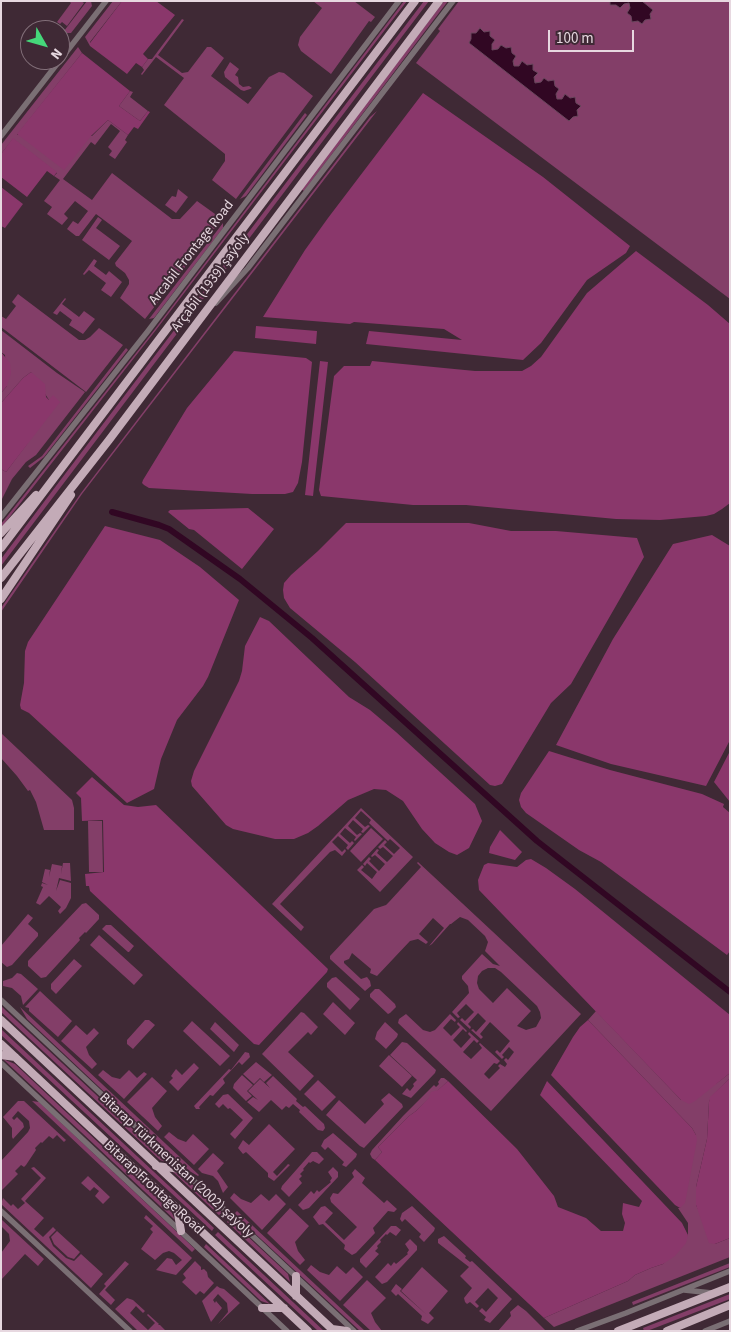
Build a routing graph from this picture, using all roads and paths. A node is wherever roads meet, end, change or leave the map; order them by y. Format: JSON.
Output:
{"nodes":[{"id":1,"x":106,"y":1,"type":"edge"},
{"id":2,"x":399,"y":1,"type":"edge"},
{"id":3,"x":415,"y":1,"type":"edge"},
{"id":4,"x":439,"y":1,"type":"edge"},
{"id":5,"x":453,"y":1,"type":"edge"},
{"id":6,"x":1,"y":136,"type":"edge"},
{"id":7,"x":191,"y":330,"type":"junction"},
{"id":8,"x":109,"y":440,"type":"junction"},
{"id":9,"x":70,"y":456,"type":"junction"},
{"id":10,"x":1,"y":517,"type":"edge"},
{"id":11,"x":1,"y":533,"type":"edge"},
{"id":12,"x":1,"y":548,"type":"edge"},
{"id":13,"x":1,"y":578,"type":"edge"},
{"id":14,"x":1,"y":599,"type":"edge"},
{"id":15,"x":1,"y":1000,"type":"edge"},
{"id":16,"x":1,"y":1020,"type":"edge"},
{"id":17,"x":1,"y":1044,"type":"edge"},
{"id":18,"x":1,"y":1055,"type":"edge"},
{"id":19,"x":15,"y":1057,"type":"junction"},
{"id":20,"x":1,"y":1063,"type":"edge"},
{"id":21,"x":156,"y":1166,"type":"junction"},
{"id":22,"x":181,"y":1169,"type":"junction"},
{"id":23,"x":177,"y":1208,"type":"junction"},
{"id":24,"x":1,"y":1211,"type":"edge"},
{"id":25,"x":181,"y":1231,"type":"junction"},
{"id":26,"x":730,"y":1271,"type":"edge"},
{"id":27,"x":296,"y":1276,"type":"junction"},
{"id":28,"x":730,"y":1287,"type":"edge"},
{"id":29,"x":682,"y":1290,"type":"junction"},
{"id":30,"x":714,"y":1293,"type":"junction"},
{"id":31,"x":296,"y":1296,"type":"junction"},
{"id":32,"x":730,"y":1306,"type":"edge"},
{"id":33,"x":262,"y":1308,"type":"junction"},
{"id":34,"x":284,"y":1308,"type":"junction"},
{"id":35,"x":730,"y":1321,"type":"edge"},
{"id":36,"x":333,"y":1330,"type":"edge"},
{"id":37,"x":130,"y":1331,"type":"edge"},
{"id":38,"x":287,"y":1331,"type":"edge"},
{"id":39,"x":308,"y":1331,"type":"edge"},
{"id":40,"x":347,"y":1331,"type":"edge"},
{"id":41,"x":354,"y":1331,"type":"edge"},
{"id":42,"x":577,"y":1331,"type":"edge"},
{"id":43,"x":618,"y":1331,"type":"edge"},
{"id":44,"x":667,"y":1331,"type":"edge"},
{"id":45,"x":706,"y":1331,"type":"edge"}],
"edges":[{"from":1,"to":6,"type":"street"},
{"from":2,"to":10,"type":"street","name":"Arcabil Frontage Road"},
{"from":3,"to":9,"type":"main road","name":"Arçabil (1939) şaýoly"},
{"from":4,"to":7,"type":"main road","name":"Arçabil (1939) şaýoly"},
{"from":5,"to":7,"type":"street"},
{"from":7,"to":8,"type":"main road","name":"Arçabil (1939) şaýoly"},
{"from":8,"to":13,"type":"main road","name":"Arçabil (1939) şaýoly"},
{"from":8,"to":14,"type":"main road"},
{"from":9,"to":11,"type":"main road"},
{"from":9,"to":12,"type":"main road","name":"Arçabil (1939) şaýoly"},
{"from":15,"to":22,"type":"street"},
{"from":16,"to":21,"type":"main road","name":"Bitarap Türkmenistan (2002) şaýoly"},
{"from":17,"to":19,"type":"main road"},
{"from":18,"to":19,"type":"main road"},
{"from":19,"to":23,"type":"main road"},
{"from":20,"to":25,"type":"street","name":"Bitarap Frontage Road"},
{"from":21,"to":22,"type":"main road"},
{"from":21,"to":31,"type":"main road","name":"Bitarap Türkmenistan (2002) şaýoly"},
{"from":22,"to":27,"type":"street"},
{"from":23,"to":25,"type":"main road"},
{"from":23,"to":34,"type":"main road"},
{"from":24,"to":37,"type":"street"},
{"from":25,"to":33,"type":"street","name":"Bitarap Frontage Road"},
{"from":26,"to":29,"type":"street"},
{"from":27,"to":31,"type":"main road"},
{"from":27,"to":41,"type":"street"},
{"from":28,"to":30,"type":"main road"},
{"from":29,"to":30,"type":"street"},
{"from":29,"to":42,"type":"street"},
{"from":30,"to":43,"type":"main road"},
{"from":31,"to":36,"type":"main road","name":"Bitarap Türkmenistan (2002) şaýoly"},
{"from":32,"to":44,"type":"main road"},
{"from":33,"to":34,"type":"main road"},
{"from":33,"to":38,"type":"street","name":"Bitarap Frontage Road"},
{"from":34,"to":39,"type":"main road"},
{"from":35,"to":45,"type":"street"},
{"from":36,"to":40,"type":"main road"}]}
